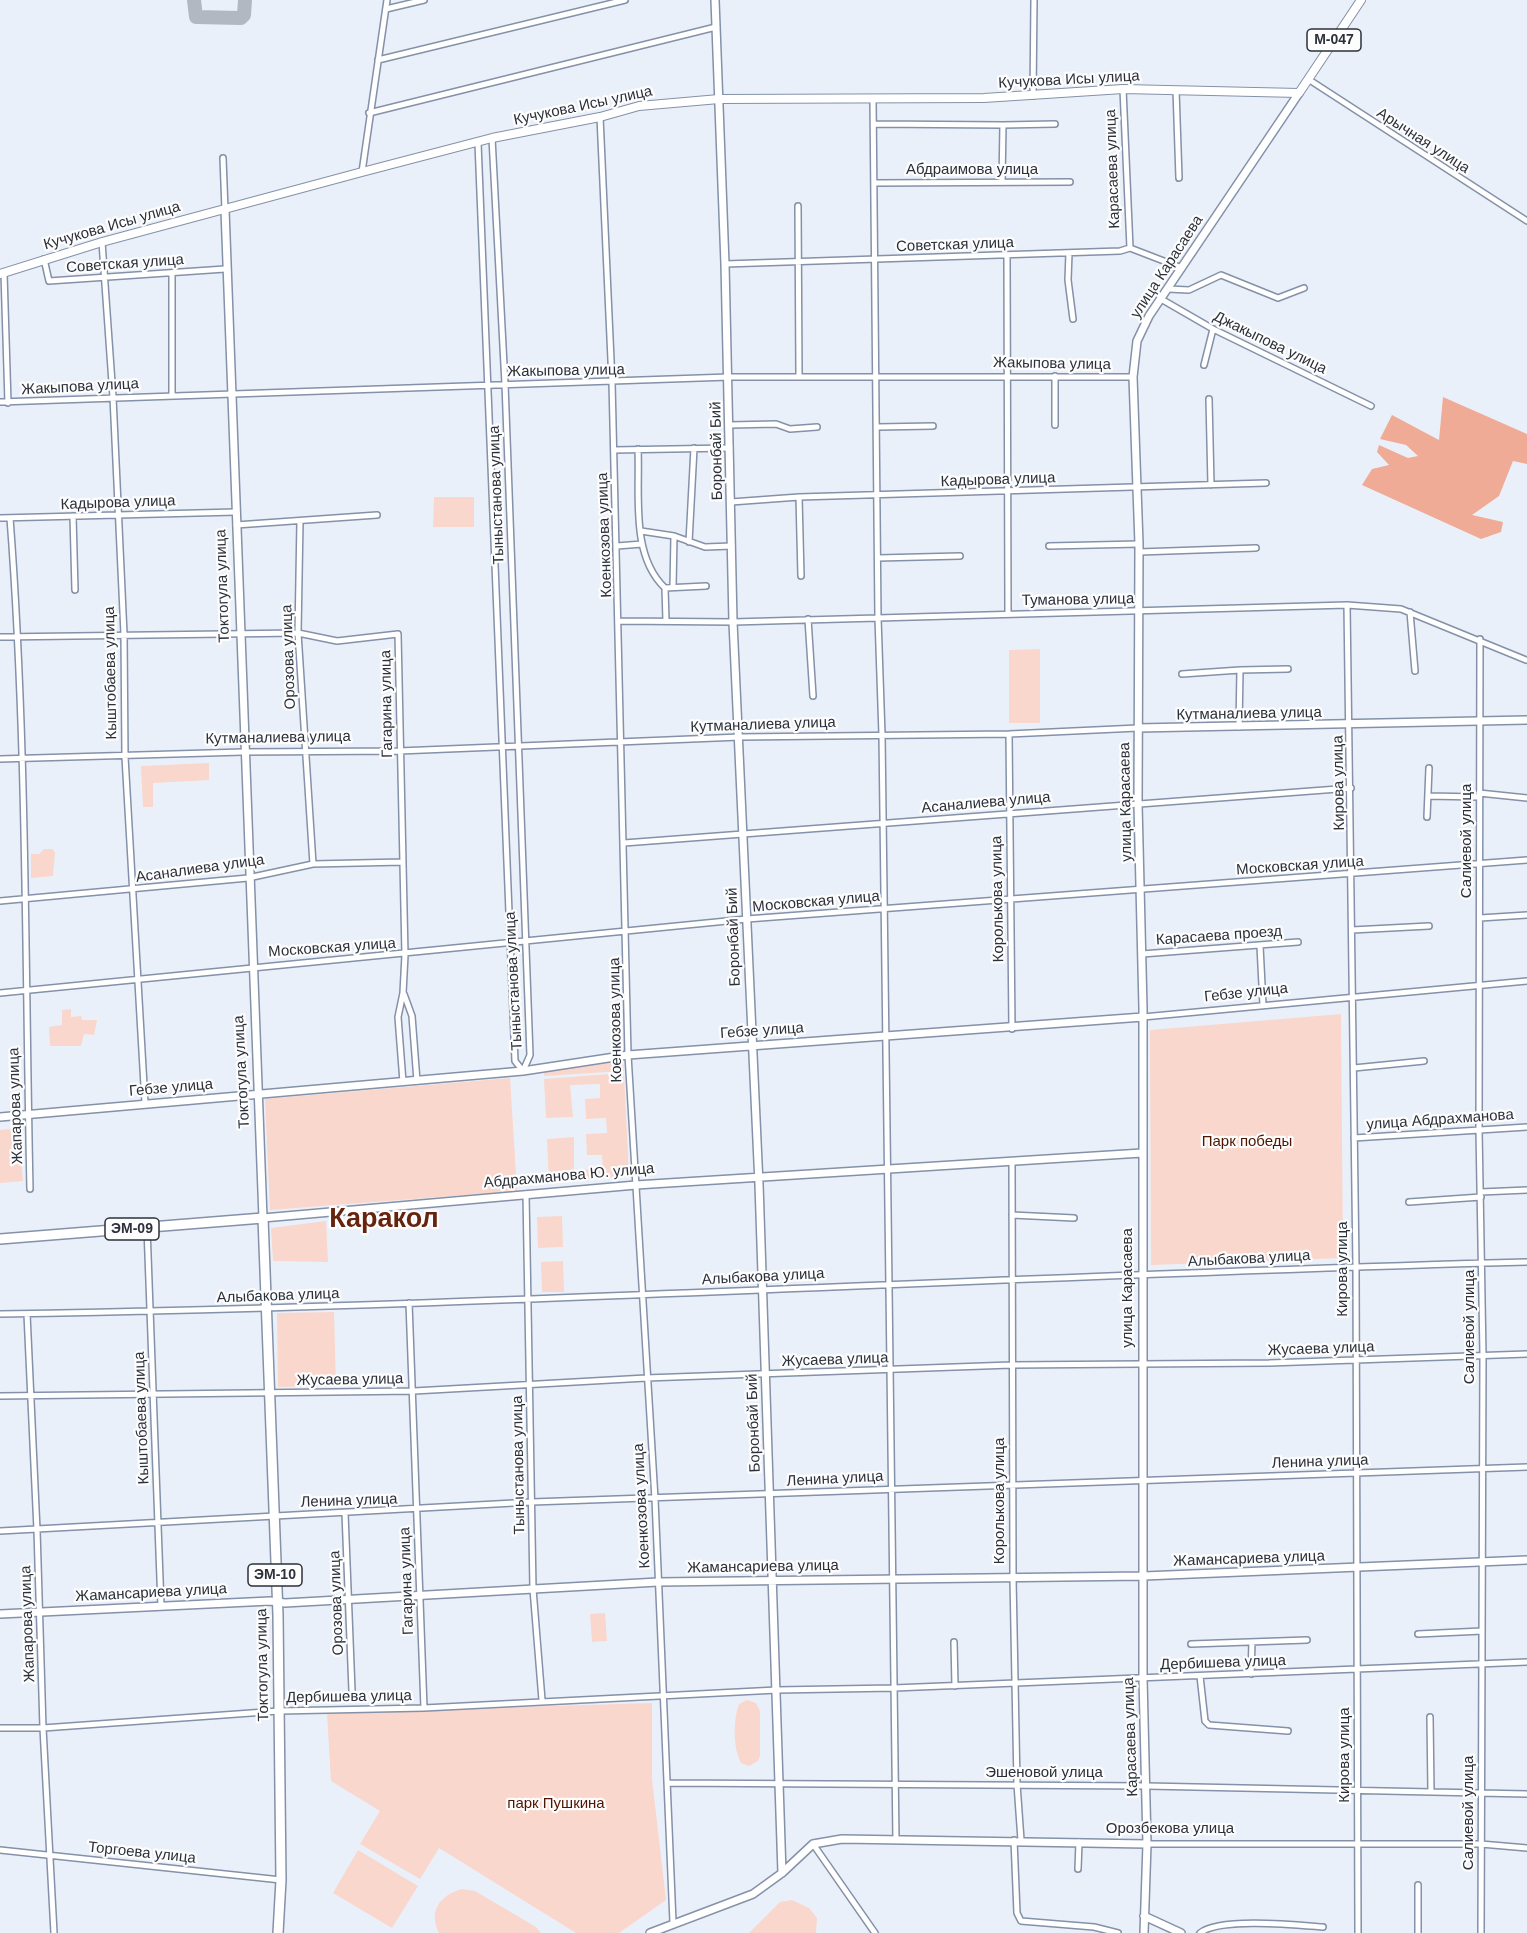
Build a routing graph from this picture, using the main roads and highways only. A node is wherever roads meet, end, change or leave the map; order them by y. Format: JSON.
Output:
{"nodes":[{"id":1,"x":715,"y":0,"type":"edge"},
{"id":2,"x":1361,"y":0,"type":"edge"},
{"id":3,"x":1299,"y":93,"type":"junction"},
{"id":4,"x":719,"y":99,"type":"junction"},
{"id":5,"x":225,"y":210,"type":"junction"},
{"id":6,"x":2,"y":274,"type":"edge"},
{"id":7,"x":1527,"y":720,"type":"edge"},
{"id":8,"x":1138,"y":729,"type":"junction"},
{"id":9,"x":1143,"y":1017,"type":"junction"},
{"id":10,"x":751,"y":1046,"type":"junction"},
{"id":11,"x":258,"y":1095,"type":"junction"},
{"id":12,"x":0,"y":1117,"type":"edge"},
{"id":13,"x":1142,"y":1153,"type":"junction"},
{"id":14,"x":759,"y":1176,"type":"junction"},
{"id":15,"x":263,"y":1218,"type":"junction"},
{"id":16,"x":0,"y":1239,"type":"edge"},
{"id":17,"x":1527,"y":1560,"type":"edge"},
{"id":18,"x":1144,"y":1576,"type":"junction"},
{"id":19,"x":773,"y":1580,"type":"junction"},
{"id":20,"x":277,"y":1602,"type":"junction"},
{"id":21,"x":0,"y":1614,"type":"edge"},
{"id":22,"x":1147,"y":1844,"type":"junction"},
{"id":23,"x":782,"y":1873,"type":"junction"},
{"id":24,"x":1144,"y":1916,"type":"junction"},
{"id":25,"x":278,"y":1933,"type":"edge"},
{"id":26,"x":650,"y":1933,"type":"edge"},
{"id":27,"x":1144,"y":1933,"type":"edge"},
{"id":28,"x":1181,"y":1933,"type":"edge"}],
"edges":[{"from":1,"to":4,"type":"main road","name":"Боронбай Бий"},
{"from":2,"to":3,"type":"main road","name":"улица Карасаева","number":"М-047"},
{"from":3,"to":4,"type":"main road","name":"Кучукова Исы улица"},
{"from":3,"to":8,"type":"main road","name":"улица Карасаева"},
{"from":4,"to":5,"type":"main road","name":"Кучукова Исы улица"},
{"from":4,"to":10,"type":"main road","name":"Боронбай Бий"},
{"from":5,"to":6,"type":"main road","name":"Кучукова Исы улица"},
{"from":5,"to":11,"type":"main road","name":"Токтогула улица"},
{"from":7,"to":8,"type":"main road","name":"Кутманалиева улица"},
{"from":8,"to":9,"type":"main road","name":"улица Карасаева"},
{"from":9,"to":10,"type":"main road","name":"Гебзе улица"},
{"from":9,"to":13,"type":"main road","name":"улица Карасаева"},
{"from":10,"to":11,"type":"main road","name":"Гебзе улица"},
{"from":10,"to":14,"type":"main road","name":"Боронбай Бий"},
{"from":11,"to":12,"type":"main road","name":"Гебзе улица"},
{"from":11,"to":15,"type":"main road","name":"Токтогула улица"},
{"from":13,"to":14,"type":"main road","name":"Абдрахманова Ю. улица"},
{"from":13,"to":18,"type":"main road","name":"улица Карасаева"},
{"from":14,"to":15,"type":"main road","name":"Абдрахманова Ю. улица"},
{"from":14,"to":19,"type":"main road","name":"Боронбай Бий"},
{"from":15,"to":16,"type":"highway","name":"Абдрахманова Ю. улица","number":"ЭМ-09"},
{"from":15,"to":20,"type":"highway","name":"Токтогула улица","number":"ЭМ-10"},
{"from":17,"to":18,"type":"main road","name":"Жамансариева улица"},
{"from":18,"to":19,"type":"main road","name":"Жамансариева улица"},
{"from":18,"to":22,"type":"main road","name":"Карасаева улица"},
{"from":19,"to":20,"type":"main road","name":"Жамансариева улица"},
{"from":19,"to":23,"type":"main road","name":"Боронбай Бий"},
{"from":20,"to":21,"type":"main road","name":"Жамансариева улица"},
{"from":20,"to":25,"type":"highway","name":"Токтогула улица","number":"ЭМ-10"},
{"from":22,"to":23,"type":"main road","name":"Орозбекова улица"},
{"from":22,"to":24,"type":"main road","name":"Карасаева улица"},
{"from":23,"to":26,"type":"main road"},
{"from":24,"to":27,"type":"main road","name":"Карасаева улица"},
{"from":24,"to":28,"type":"main road"}]}
